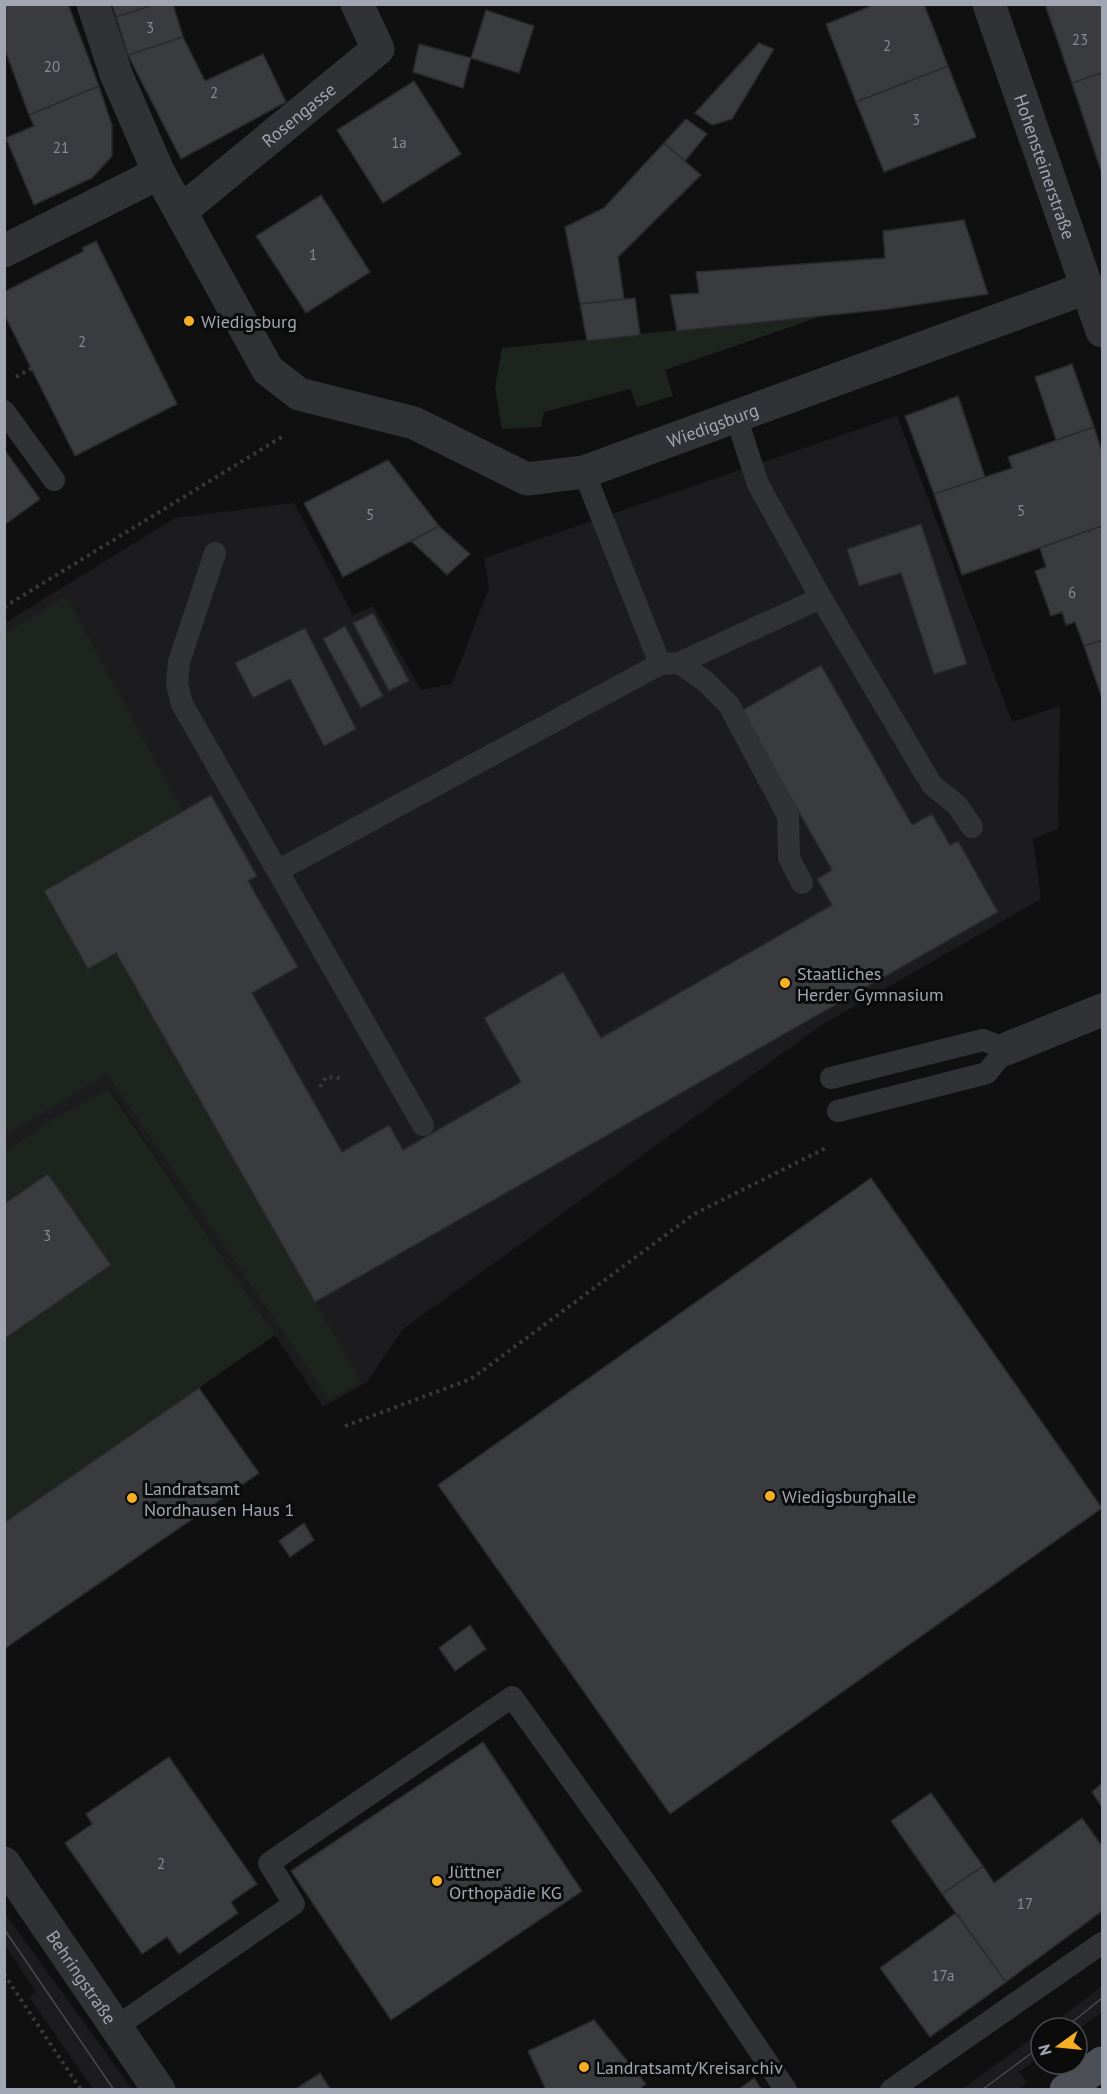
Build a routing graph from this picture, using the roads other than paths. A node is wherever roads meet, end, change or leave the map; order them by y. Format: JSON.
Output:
{"nodes":[{"id":1,"x":93,"y":4,"type":"edge"},
{"id":2,"x":357,"y":4,"type":"edge"},
{"id":3,"x":989,"y":4,"type":"edge"},
{"id":4,"x":159,"y":173,"type":"junction"},
{"id":5,"x":181,"y":211,"type":"junction"},
{"id":6,"x":4,"y":251,"type":"edge"},
{"id":7,"x":1086,"y":288,"type":"junction"},
{"id":8,"x":1102,"y":331,"type":"edge"},
{"id":9,"x":4,"y":411,"type":"edge"},
{"id":10,"x":736,"y":417,"type":"junction"},
{"id":11,"x":584,"y":472,"type":"junction"},
{"id":12,"x":54,"y":480,"type":"dead end"},
{"id":13,"x":215,"y":553,"type":"dead end"},
{"id":14,"x":821,"y":598,"type":"junction"},
{"id":15,"x":669,"y":663,"type":"junction"},
{"id":16,"x":972,"y":826,"type":"dead end"},
{"id":17,"x":279,"y":870,"type":"junction"},
{"id":18,"x":802,"y":883,"type":"dead end"},
{"id":19,"x":1102,"y":1010,"type":"edge"},
{"id":20,"x":1006,"y":1049,"type":"junction"},
{"id":21,"x":831,"y":1078,"type":"dead end"},
{"id":22,"x":838,"y":1111,"type":"dead end"},
{"id":23,"x":423,"y":1125,"type":"dead end"},
{"id":24,"x":4,"y":1863,"type":"edge"},
{"id":25,"x":1102,"y":1943,"type":"edge"},
{"id":26,"x":116,"y":2027,"type":"junction"},
{"id":27,"x":1102,"y":2063,"type":"edge"},
{"id":28,"x":159,"y":2090,"type":"edge"},
{"id":29,"x":786,"y":2090,"type":"edge"},
{"id":30,"x":891,"y":2090,"type":"edge"},
{"id":31,"x":1066,"y":2090,"type":"edge"}],
"edges":[{"from":1,"to":4,"type":"street"},
{"from":2,"to":5,"type":"street","name":"Rosengasse"},
{"from":3,"to":7,"type":"street","name":"Hohensteinerstraße"},
{"from":4,"to":5,"type":"street","name":"Wiedigsburg"},
{"from":4,"to":6,"type":"street"},
{"from":5,"to":11,"type":"street","name":"Wiedigsburg"},
{"from":7,"to":8,"type":"street","name":"Hohensteinerstraße"},
{"from":7,"to":10,"type":"street","name":"Wiedigsburg"},
{"from":9,"to":12,"type":"lane"},
{"from":10,"to":11,"type":"street","name":"Wiedigsburg"},
{"from":10,"to":14,"type":"lane"},
{"from":11,"to":15,"type":"lane"},
{"from":13,"to":17,"type":"lane"},
{"from":14,"to":15,"type":"lane"},
{"from":14,"to":16,"type":"lane"},
{"from":15,"to":17,"type":"lane"},
{"from":15,"to":18,"type":"lane"},
{"from":17,"to":23,"type":"lane"},
{"from":19,"to":20,"type":"street"},
{"from":20,"to":21,"type":"lane"},
{"from":20,"to":22,"type":"lane"},
{"from":24,"to":26,"type":"street","name":"Behringstraße"},
{"from":25,"to":30,"type":"lane"},
{"from":26,"to":28,"type":"street","name":"Behringstraße"},
{"from":26,"to":29,"type":"lane"},
{"from":27,"to":31,"type":"main road"}]}
